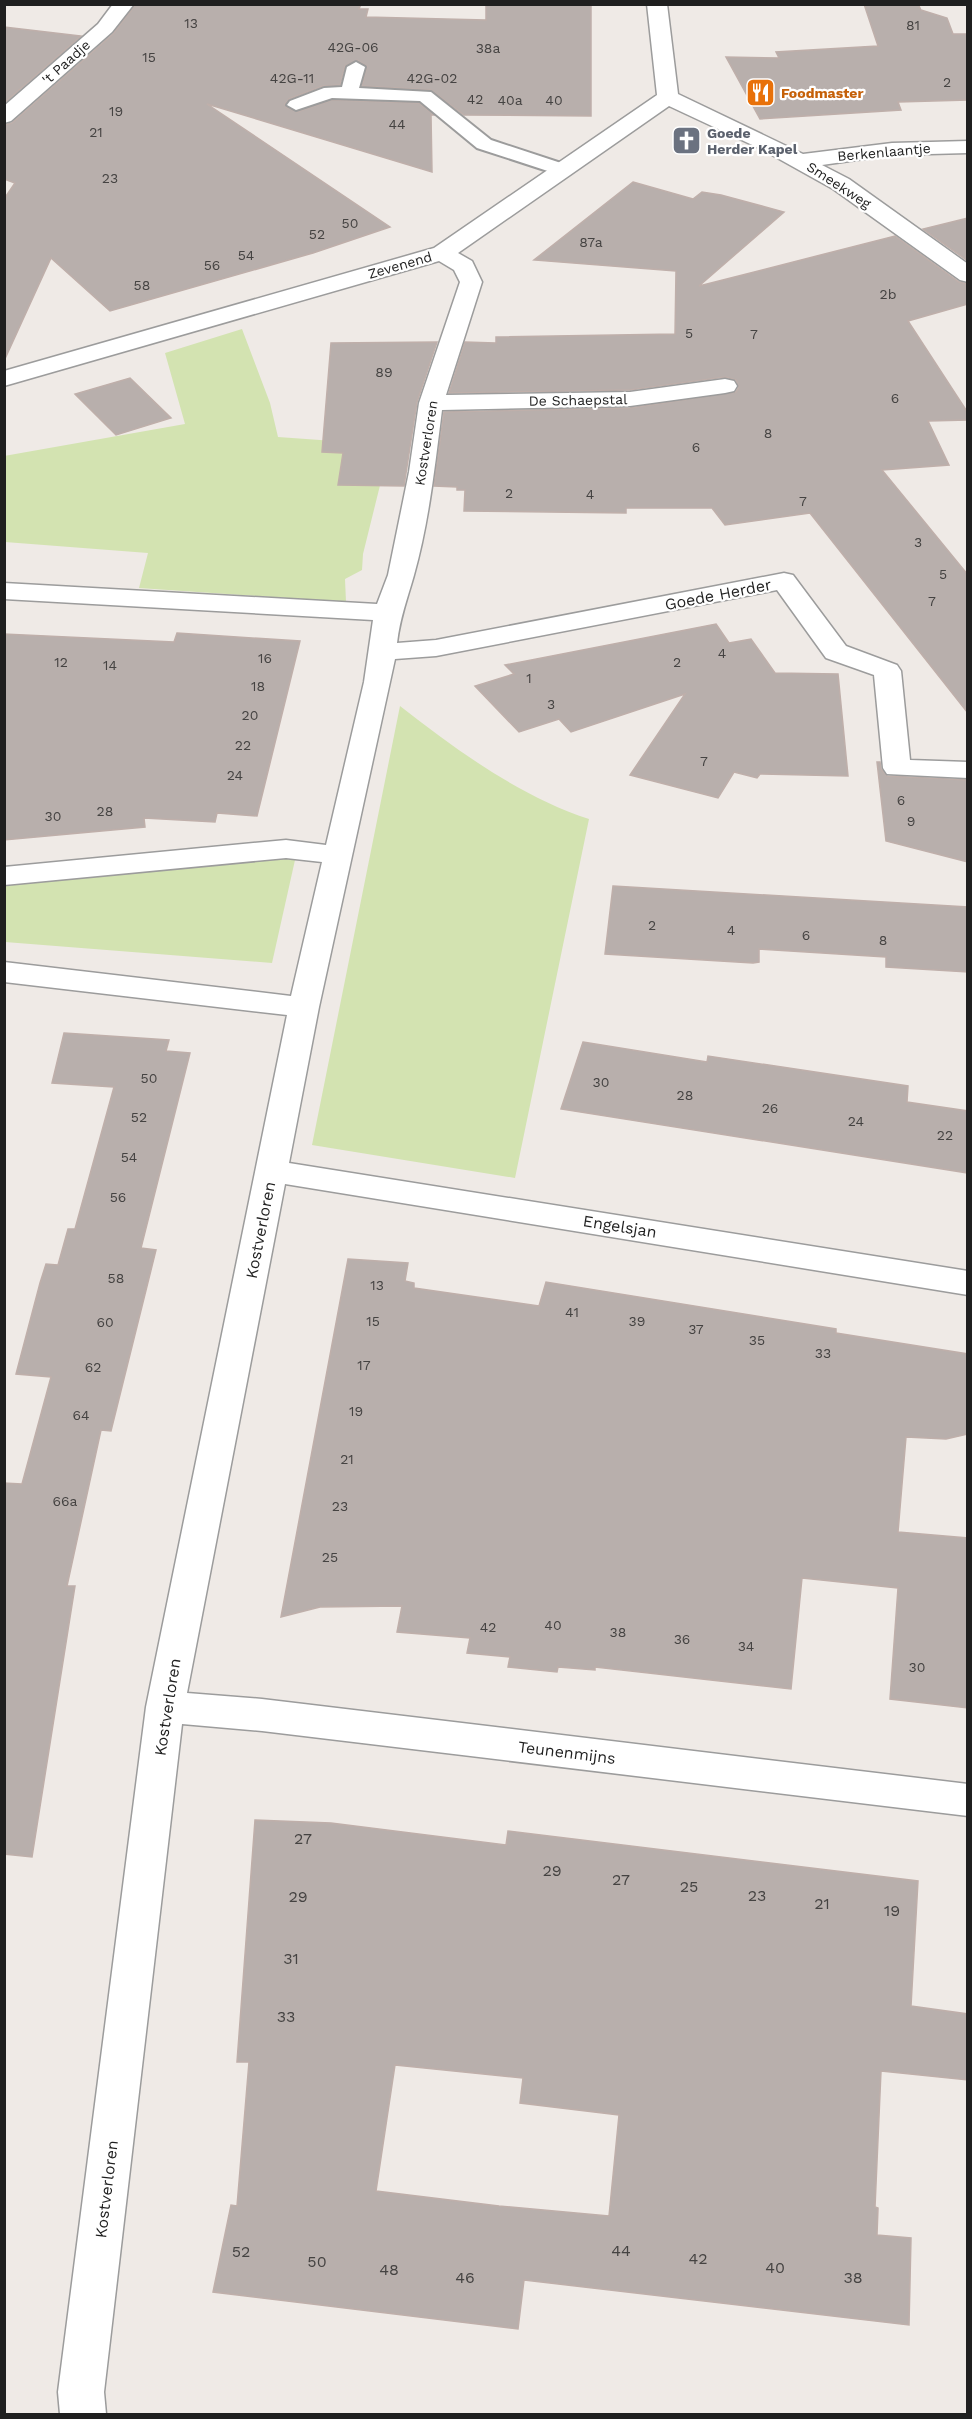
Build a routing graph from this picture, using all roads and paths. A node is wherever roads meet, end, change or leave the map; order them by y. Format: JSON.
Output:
{"nodes":[{"id":1,"x":124,"y":4,"type":"edge"},
{"id":2,"x":657,"y":4,"type":"edge"},
{"id":3,"x":356,"y":67,"type":"dead end"},
{"id":4,"x":349,"y":93,"type":"junction"},
{"id":5,"x":668,"y":97,"type":"junction"},
{"id":6,"x":296,"y":105,"type":"dead end"},
{"id":7,"x":4,"y":117,"type":"edge"},
{"id":8,"x":968,"y":147,"type":"edge"},
{"id":9,"x":801,"y":161,"type":"junction"},
{"id":10,"x":563,"y":170,"type":"junction"},
{"id":11,"x":442,"y":253,"type":"junction"},
{"id":12,"x":968,"y":275,"type":"edge"},
{"id":13,"x":4,"y":380,"type":"edge"},
{"id":14,"x":725,"y":386,"type":"dead end"},
{"id":15,"x":431,"y":403,"type":"junction"},
{"id":16,"x":4,"y":591,"type":"edge"},
{"id":17,"x":387,"y":613,"type":"junction"},
{"id":18,"x":381,"y":651,"type":"junction"},
{"id":19,"x":968,"y":770,"type":"edge"},
{"id":20,"x":337,"y":855,"type":"junction"},
{"id":21,"x":4,"y":876,"type":"edge"},
{"id":22,"x":4,"y":972,"type":"edge"},
{"id":23,"x":304,"y":1007,"type":"junction"},
{"id":24,"x":272,"y":1171,"type":"junction"},
{"id":25,"x":968,"y":1283,"type":"edge"},
{"id":26,"x":165,"y":1707,"type":"junction"},
{"id":27,"x":968,"y":1800,"type":"edge"},
{"id":28,"x":83,"y":2415,"type":"edge"}],
"edges":[{"from":1,"to":7,"type":"street","name":"'t Paadje"},
{"from":2,"to":5,"type":"street"},
{"from":3,"to":4,"type":"lane"},
{"from":4,"to":6,"type":"lane"},
{"from":4,"to":10,"type":"lane"},
{"from":5,"to":9,"type":"street","name":"Smeekweg"},
{"from":5,"to":10,"type":"street","name":"Zevenend"},
{"from":8,"to":9,"type":"street","name":"Berkenlaantje"},
{"from":9,"to":12,"type":"street","name":"Smeekweg"},
{"from":10,"to":11,"type":"street","name":"Zevenend"},
{"from":11,"to":13,"type":"street","name":"Zevenend"},
{"from":11,"to":15,"type":"street","name":"Kostverloren"},
{"from":14,"to":15,"type":"street","name":"De Schaepstal"},
{"from":15,"to":17,"type":"street","name":"Kostverloren"},
{"from":16,"to":17,"type":"street"},
{"from":17,"to":18,"type":"street","name":"Kostverloren"},
{"from":18,"to":19,"type":"street","name":"Goede Herder"},
{"from":18,"to":20,"type":"street","name":"Kostverloren"},
{"from":20,"to":21,"type":"street"},
{"from":20,"to":23,"type":"street","name":"Kostverloren"},
{"from":22,"to":23,"type":"street"},
{"from":23,"to":24,"type":"street","name":"Kostverloren"},
{"from":24,"to":25,"type":"street","name":"Engelsjan"},
{"from":24,"to":26,"type":"street","name":"Kostverloren"},
{"from":26,"to":27,"type":"street","name":"Teunenmijns"},
{"from":26,"to":28,"type":"street","name":"Kostverloren"}]}
